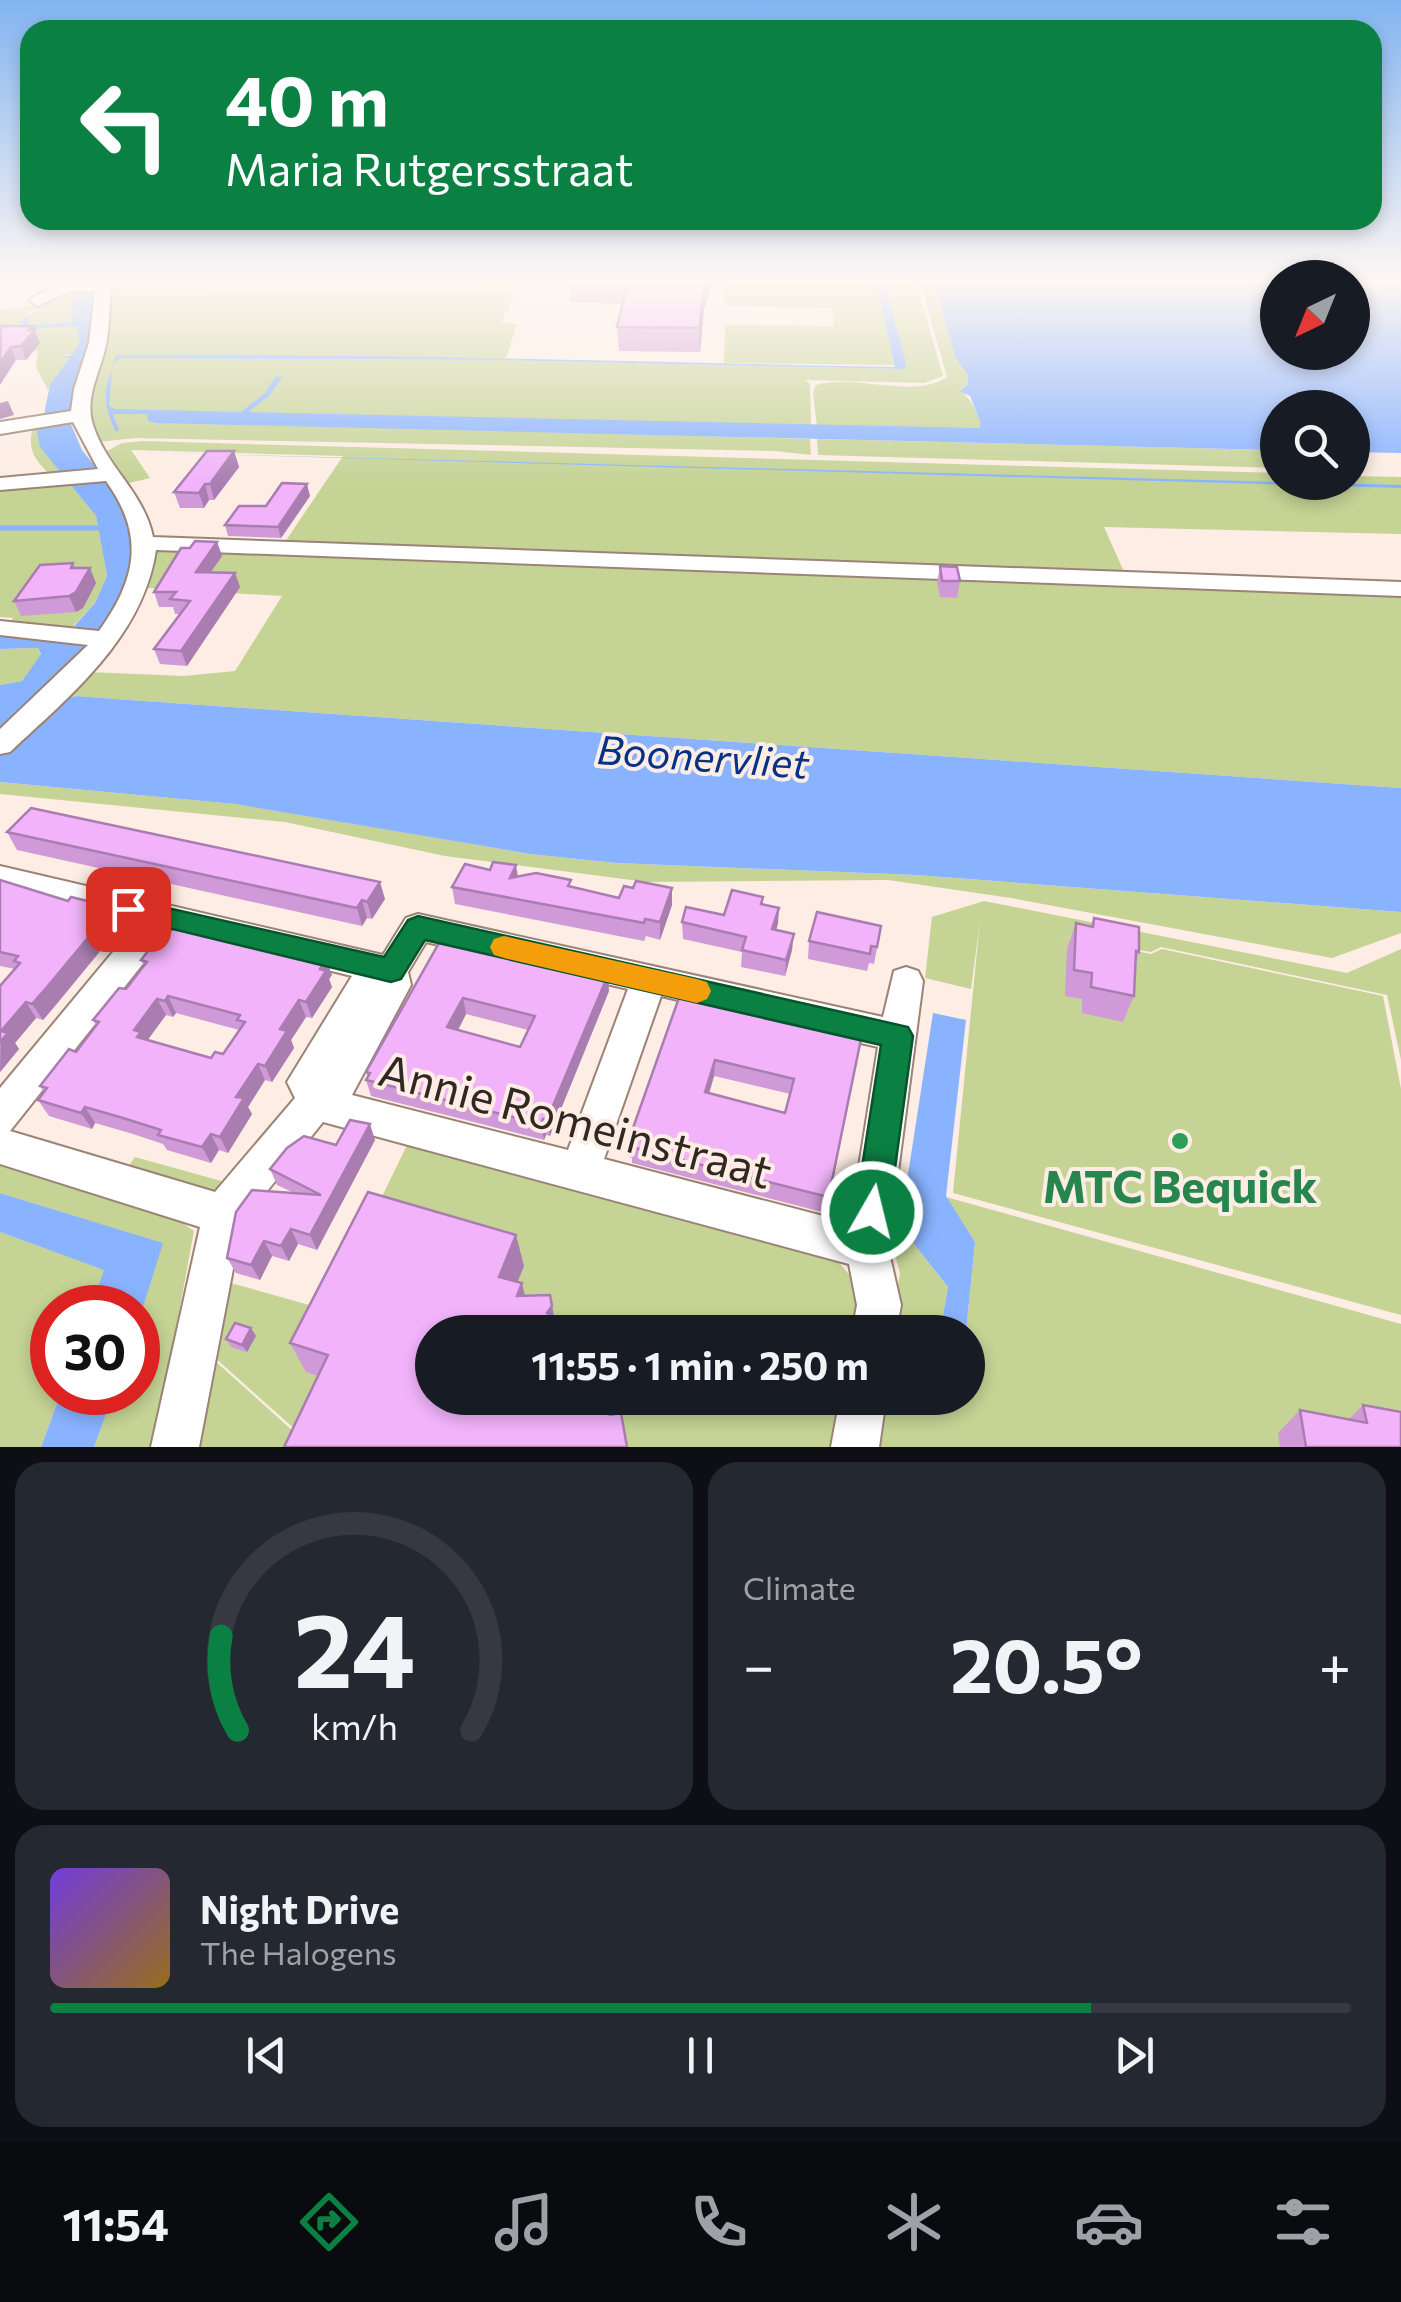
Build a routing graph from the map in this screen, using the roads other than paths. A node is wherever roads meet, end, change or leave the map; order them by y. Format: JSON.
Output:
{"nodes":[{"id":1,"x":95,"y":350,"type":"edge"},
{"id":2,"x":71,"y":416,"type":"junction"},
{"id":3,"x":0,"y":428,"type":"edge"},
{"id":4,"x":107,"y":474,"type":"junction"},
{"id":5,"x":0,"y":484,"type":"edge"},
{"id":6,"x":145,"y":543,"type":"junction"},
{"id":7,"x":1401,"y":588,"type":"edge"},
{"id":8,"x":0,"y":628,"type":"edge"},
{"id":9,"x":89,"y":637,"type":"junction"},
{"id":10,"x":0,"y":744,"type":"edge"},
{"id":11,"x":0,"y":878,"type":"edge"},
{"id":12,"x":161,"y":917,"type":"junction"},
{"id":13,"x":391,"y":970,"type":"junction"},
{"id":14,"x":649,"y":980,"type":"junction"},
{"id":15,"x":906,"y":980,"type":"dead end"},
{"id":16,"x":898,"y":1036,"type":"junction"},
{"id":17,"x":317,"y":1103,"type":"junction"},
{"id":18,"x":0,"y":1116,"type":"edge"},
{"id":19,"x":0,"y":1146,"type":"edge"},
{"id":20,"x":580,"y":1170,"type":"junction"},
{"id":21,"x":223,"y":1214,"type":"junction"},
{"id":22,"x":866,"y":1248,"type":"junction"},
{"id":23,"x":877,"y":1315,"type":"edge"},
{"id":24,"x":860,"y":1415,"type":"edge"},
{"id":25,"x":176,"y":1447,"type":"edge"},
{"id":26,"x":855,"y":1447,"type":"edge"}],
"edges":[{"from":1,"to":2,"type":"street"},
{"from":2,"to":3,"type":"street"},
{"from":2,"to":4,"type":"street"},
{"from":4,"to":5,"type":"street"},
{"from":4,"to":6,"type":"street"},
{"from":6,"to":7,"type":"street"},
{"from":6,"to":9,"type":"street"},
{"from":8,"to":9,"type":"street"},
{"from":9,"to":10,"type":"street"},
{"from":11,"to":12,"type":"street"},
{"from":12,"to":13,"type":"street"},
{"from":12,"to":18,"type":"street"},
{"from":13,"to":14,"type":"street"},
{"from":13,"to":17,"type":"street"},
{"from":14,"to":16,"type":"street"},
{"from":14,"to":20,"type":"street"},
{"from":15,"to":16,"type":"street"},
{"from":16,"to":22,"type":"street"},
{"from":17,"to":20,"type":"street","name":"Annie Romeinstraat"},
{"from":17,"to":21,"type":"street"},
{"from":19,"to":21,"type":"street"},
{"from":20,"to":22,"type":"street","name":"Annie Romeinstraat"},
{"from":21,"to":25,"type":"street"},
{"from":22,"to":23,"type":"street"},
{"from":24,"to":26,"type":"street"}]}
